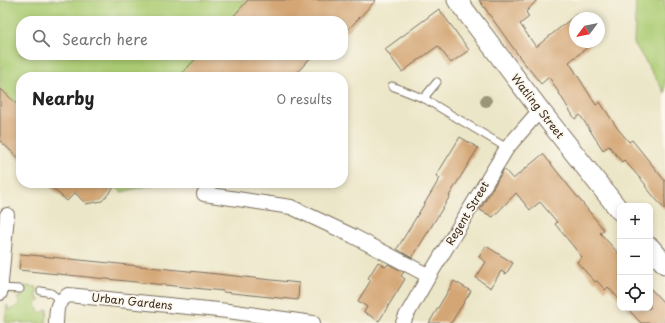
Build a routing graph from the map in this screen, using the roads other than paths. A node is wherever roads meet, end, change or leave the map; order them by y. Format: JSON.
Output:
{"nodes":[{"id":1,"x":457,"y":0,"type":"edge"},
{"id":2,"x":437,"y":82,"type":"dead end"},
{"id":3,"x":392,"y":86,"type":"dead end"},
{"id":4,"x":425,"y":99,"type":"junction"},
{"id":5,"x":540,"y":110,"type":"junction"},
{"id":6,"x":507,"y":148,"type":"junction"},
{"id":7,"x":204,"y":194,"type":"dead end"},
{"id":8,"x":617,"y":207,"type":"edge"},
{"id":9,"x":7,"y":215,"type":"dead end"},
{"id":10,"x":653,"y":250,"type":"edge"},
{"id":11,"x":665,"y":264,"type":"edge"},
{"id":12,"x":429,"y":276,"type":"junction"},
{"id":13,"x":0,"y":288,"type":"edge"},
{"id":14,"x":20,"y":289,"type":"dead end"},
{"id":15,"x":41,"y":291,"type":"dead end"},
{"id":16,"x":0,"y":293,"type":"edge"},
{"id":17,"x":61,"y":301,"type":"junction"},
{"id":18,"x":227,"y":317,"type":"edge"},
{"id":19,"x":56,"y":323,"type":"edge"},
{"id":20,"x":313,"y":323,"type":"edge"},
{"id":21,"x":404,"y":323,"type":"edge"}],
"edges":[{"from":1,"to":5,"type":"main road","name":"Watling Street"},
{"from":2,"to":4,"type":"lane"},
{"from":3,"to":4,"type":"lane"},
{"from":4,"to":6,"type":"lane"},
{"from":5,"to":6,"type":"street","name":"Regent Street"},
{"from":5,"to":8,"type":"main road","name":"Watling Street"},
{"from":6,"to":12,"type":"street","name":"Regent Street"},
{"from":7,"to":12,"type":"street"},
{"from":9,"to":13,"type":"street"},
{"from":10,"to":11,"type":"main road"},
{"from":12,"to":21,"type":"street","name":"Regent Street"},
{"from":13,"to":14,"type":"lane"},
{"from":13,"to":16,"type":"street"},
{"from":15,"to":17,"type":"lane"},
{"from":17,"to":18,"type":"street","name":"Urban Gardens"},
{"from":17,"to":19,"type":"street"},
{"from":18,"to":20,"type":"street","name":"Urban Gardens"}]}
